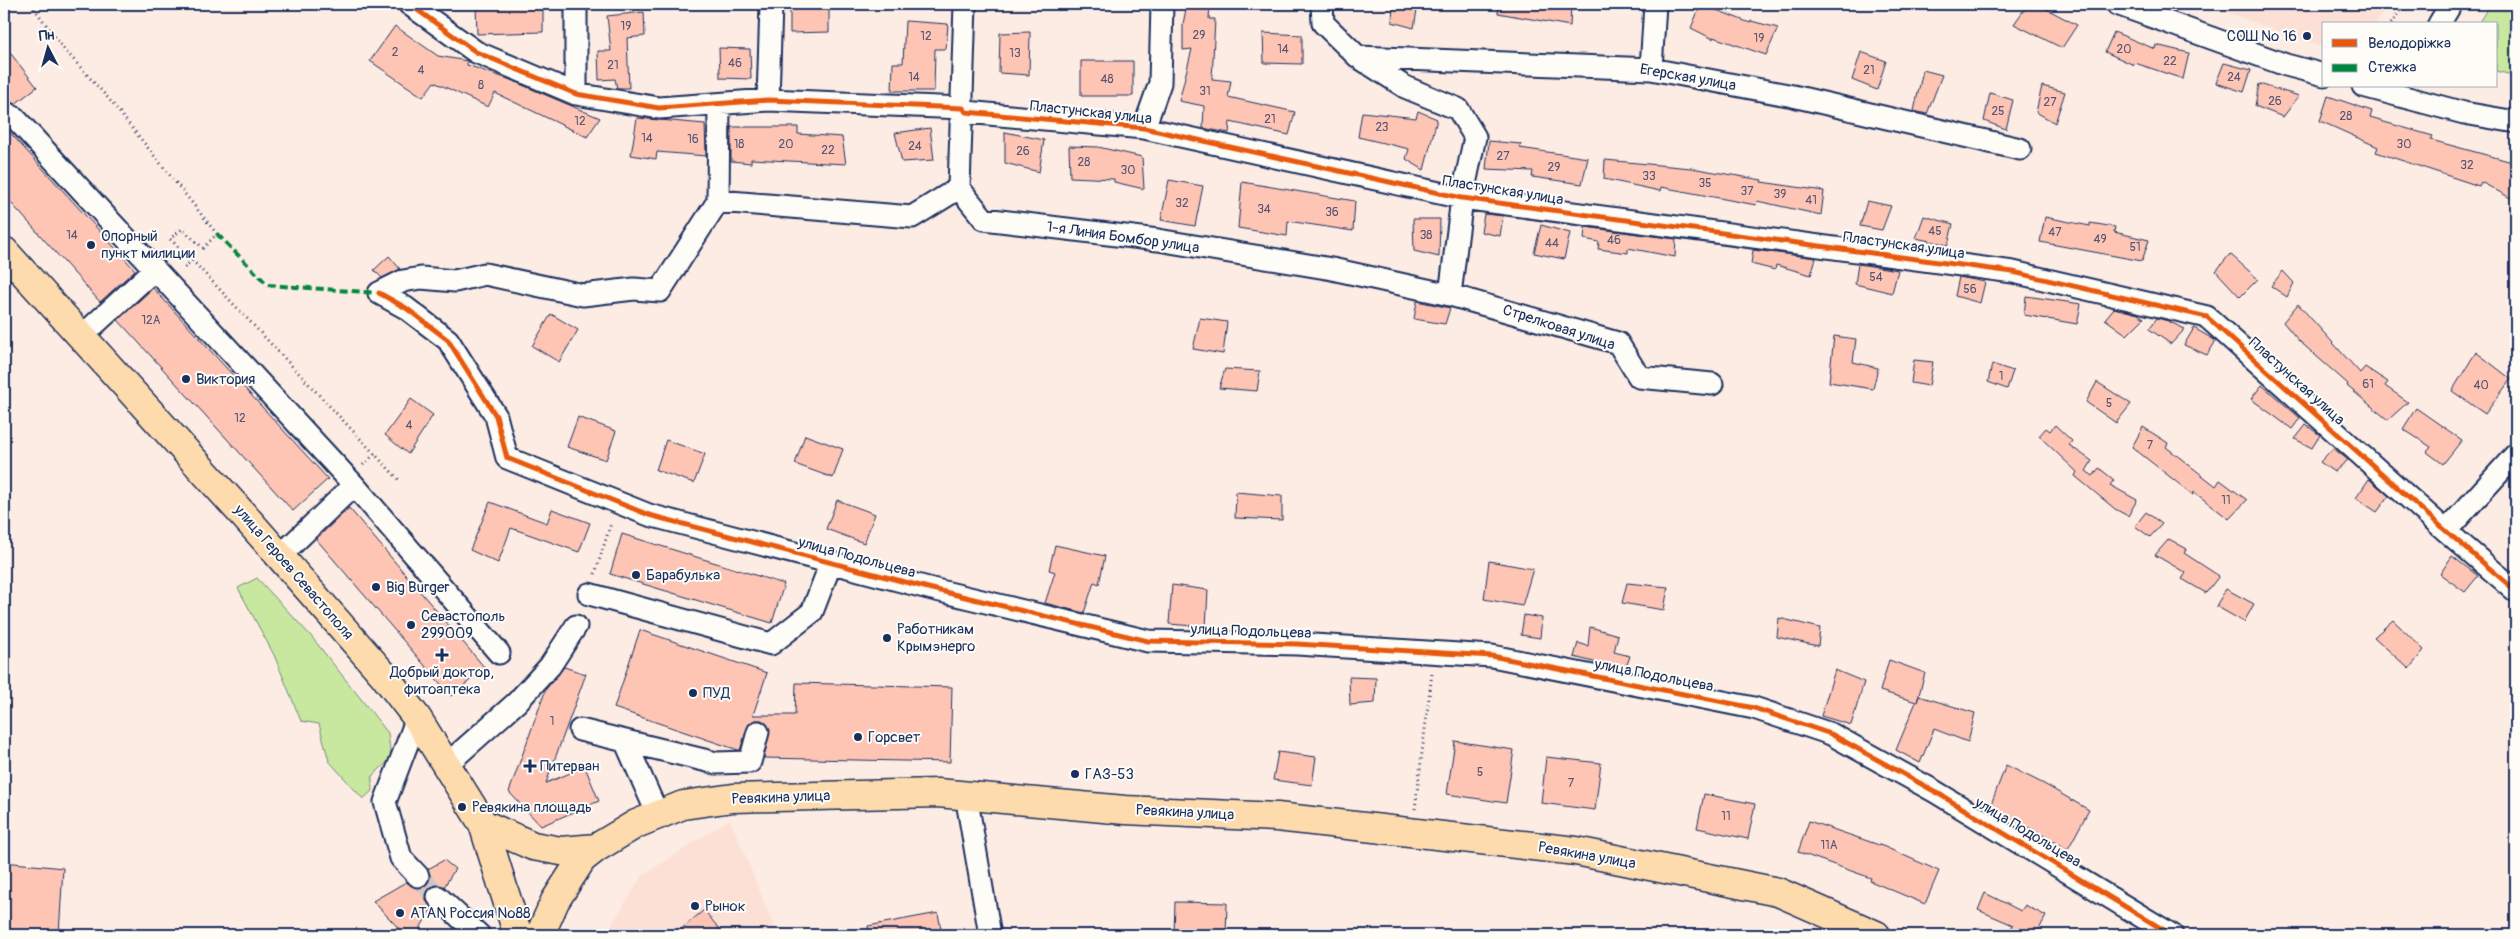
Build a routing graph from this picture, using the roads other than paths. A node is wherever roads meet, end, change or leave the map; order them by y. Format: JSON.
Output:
{"nodes":[{"id":1,"x":409,"y":4,"type":"edge"},
{"id":2,"x":576,"y":4,"type":"edge"},
{"id":3,"x":771,"y":4,"type":"edge"},
{"id":4,"x":965,"y":4,"type":"edge"},
{"id":5,"x":1162,"y":4,"type":"edge"},
{"id":6,"x":1322,"y":4,"type":"edge"},
{"id":7,"x":1655,"y":4,"type":"edge"},
{"id":8,"x":2117,"y":4,"type":"edge"},
{"id":9,"x":2451,"y":4,"type":"edge"},
{"id":10,"x":2440,"y":22,"type":"edge"},
{"id":11,"x":1358,"y":56,"type":"junction"},
{"id":12,"x":1651,"y":69,"type":"junction"},
{"id":13,"x":2322,"y":74,"type":"edge"},
{"id":14,"x":2376,"y":88,"type":"edge"},
{"id":15,"x":2403,"y":92,"type":"edge"},
{"id":16,"x":576,"y":94,"type":"junction"},
{"id":17,"x":768,"y":100,"type":"junction"},
{"id":18,"x":719,"y":104,"type":"junction"},
{"id":19,"x":962,"y":108,"type":"junction"},
{"id":20,"x":4,"y":112,"type":"edge"},
{"id":21,"x":2516,"y":122,"type":"edge"},
{"id":22,"x":1144,"y":128,"type":"junction"},
{"id":23,"x":2020,"y":150,"type":"dead end"},
{"id":24,"x":959,"y":188,"type":"junction"},
{"id":25,"x":1462,"y":198,"type":"junction"},
{"id":26,"x":718,"y":201,"type":"junction"},
{"id":27,"x":4,"y":251,"type":"edge"},
{"id":28,"x":154,"y":269,"type":"junction"},
{"id":29,"x":1450,"y":295,"type":"junction"},
{"id":30,"x":82,"y":336,"type":"junction"},
{"id":31,"x":1712,"y":384,"type":"dead end"},
{"id":32,"x":2516,"y":454,"type":"edge"},
{"id":33,"x":357,"y":476,"type":"junction"},
{"id":34,"x":2446,"y":531,"type":"junction"},
{"id":35,"x":280,"y":556,"type":"junction"},
{"id":36,"x":831,"y":563,"type":"junction"},
{"id":37,"x":2516,"y":591,"type":"edge"},
{"id":38,"x":589,"y":594,"type":"road end"},
{"id":39,"x":576,"y":626,"type":"dead end"},
{"id":40,"x":499,"y":653,"type":"dead end"},
{"id":41,"x":417,"y":718,"type":"junction"},
{"id":42,"x":580,"y":730,"type":"dead end"},
{"id":43,"x":758,"y":732,"type":"dead end"},
{"id":44,"x":626,"y":742,"type":"junction"},
{"id":45,"x":446,"y":765,"type":"junction"},
{"id":46,"x":966,"y":795,"type":"junction"},
{"id":47,"x":658,"y":815,"type":"junction"},
{"id":48,"x":483,"y":824,"type":"junction"},
{"id":49,"x":596,"y":848,"type":"junction"},
{"id":50,"x":418,"y":876,"type":"tunnel mouth"},
{"id":51,"x":438,"y":897,"type":"tunnel mouth"},
{"id":52,"x":476,"y":935,"type":"edge"},
{"id":53,"x":518,"y":935,"type":"edge"},
{"id":54,"x":540,"y":935,"type":"edge"},
{"id":55,"x":990,"y":935,"type":"edge"},
{"id":56,"x":1876,"y":935,"type":"edge"},
{"id":57,"x":2172,"y":935,"type":"edge"}],
"edges":[{"from":1,"to":16,"type":"street","name":"Пластунская улица"},
{"from":2,"to":16,"type":"street"},
{"from":3,"to":17,"type":"street"},
{"from":4,"to":19,"type":"street"},
{"from":5,"to":22,"type":"street"},
{"from":6,"to":11,"type":"street"},
{"from":7,"to":12,"type":"street"},
{"from":8,"to":13,"type":"street"},
{"from":9,"to":10,"type":"street"},
{"from":11,"to":12,"type":"street","name":"Егерская улица"},
{"from":11,"to":25,"type":"street"},
{"from":12,"to":23,"type":"street","name":"Егерская улица"},
{"from":14,"to":15,"type":"street"},
{"from":15,"to":21,"type":"street"},
{"from":16,"to":18,"type":"street","name":"Пластунская улица"},
{"from":17,"to":18,"type":"street","name":"Пластунская улица"},
{"from":17,"to":19,"type":"street","name":"Пластунская улица"},
{"from":18,"to":26,"type":"street"},
{"from":19,"to":22,"type":"street","name":"Пластунская улица"},
{"from":19,"to":24,"type":"street"},
{"from":20,"to":28,"type":"street"},
{"from":22,"to":25,"type":"street","name":"Пластунская улица"},
{"from":24,"to":26,"type":"street"},
{"from":24,"to":29,"type":"street","name":"1-я Линия Бомбор улица"},
{"from":25,"to":29,"type":"street"},
{"from":25,"to":34,"type":"street","name":"Пластунская улица"},
{"from":26,"to":36,"type":"street","name":"улица Подольцева"},
{"from":27,"to":30,"type":"main road","name":"улица Героев Севастополя"},
{"from":28,"to":30,"type":"street"},
{"from":28,"to":33,"type":"street"},
{"from":29,"to":31,"type":"street","name":"Стрелковая улица"},
{"from":30,"to":35,"type":"main road","name":"улица Героев Севастополя"},
{"from":32,"to":34,"type":"street"},
{"from":33,"to":35,"type":"street"},
{"from":33,"to":40,"type":"street"},
{"from":34,"to":37,"type":"street","name":"Пластунская улица"},
{"from":35,"to":41,"type":"main road","name":"улица Героев Севастополя"},
{"from":36,"to":38,"type":"street"},
{"from":36,"to":57,"type":"street","name":"улица Подольцева"},
{"from":39,"to":45,"type":"street"},
{"from":41,"to":45,"type":"main road","name":"улица Героев Севастополя"},
{"from":41,"to":50,"type":"street"},
{"from":42,"to":44,"type":"street"},
{"from":43,"to":44,"type":"street"},
{"from":44,"to":47,"type":"street"},
{"from":45,"to":48,"type":"main road","name":"улица Героев Севастополя"},
{"from":46,"to":47,"type":"main road","name":"Ревякина улица"},
{"from":46,"to":55,"type":"street"},
{"from":46,"to":56,"type":"main road","name":"Ревякина улица"},
{"from":47,"to":49,"type":"main road","name":"Ревякина улица"},
{"from":48,"to":49,"type":"main road"},
{"from":48,"to":53,"type":"main road","name":"улица Героев Севастополя"},
{"from":49,"to":54,"type":"main road","name":"Ревякина улица"},
{"from":51,"to":52,"type":"street"}]}
